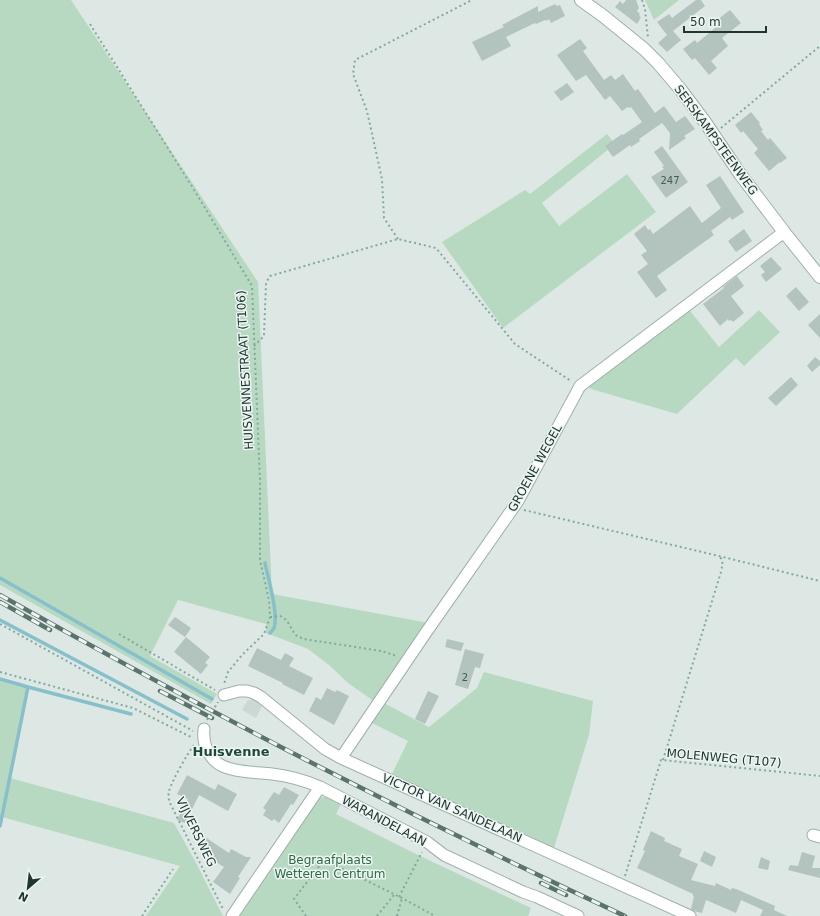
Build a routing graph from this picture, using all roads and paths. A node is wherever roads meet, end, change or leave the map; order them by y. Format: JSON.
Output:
{"nodes":[{"id":1,"x":472,"y":0,"type":"edge"},
{"id":2,"x":581,"y":0,"type":"edge"},
{"id":3,"x":642,"y":0,"type":"edge"},
{"id":4,"x":90,"y":24,"type":"dead end"},
{"id":5,"x":820,"y":46,"type":"edge"},
{"id":6,"x":644,"y":49,"type":"junction"},
{"id":7,"x":714,"y":133,"type":"junction"},
{"id":8,"x":784,"y":232,"type":"junction"},
{"id":9,"x":398,"y":239,"type":"junction"},
{"id":10,"x":820,"y":277,"type":"edge"},
{"id":11,"x":254,"y":346,"type":"junction"},
{"id":12,"x":580,"y":386,"type":"junction"},
{"id":13,"x":514,"y":508,"type":"junction"},
{"id":14,"x":720,"y":556,"type":"junction"},
{"id":15,"x":820,"y":581,"type":"edge"},
{"id":16,"x":270,"y":617,"type":"junction"},
{"id":17,"x":0,"y":624,"type":"edge"},
{"id":18,"x":119,"y":634,"type":"dead end"},
{"id":19,"x":408,"y":660,"type":"junction"},
{"id":20,"x":0,"y":672,"type":"edge"},
{"id":21,"x":224,"y":695,"type":"junction"},
{"id":22,"x":204,"y":734,"type":"junction"},
{"id":23,"x":341,"y":758,"type":"junction"},
{"id":24,"x":663,"y":760,"type":"junction"},
{"id":25,"x":820,"y":776,"type":"edge"},
{"id":26,"x":320,"y":787,"type":"junction"},
{"id":27,"x":426,"y":842,"type":"junction"},
{"id":28,"x":173,"y":869,"type":"dead end"},
{"id":29,"x":622,"y":885,"type":"junction"},
{"id":30,"x":394,"y":895,"type":"junction"},
{"id":31,"x":399,"y":897,"type":"junction"},
{"id":32,"x":402,"y":898,"type":"junction"},
{"id":33,"x":223,"y":909,"type":"dead end"},
{"id":34,"x":142,"y":916,"type":"edge"},
{"id":35,"x":232,"y":916,"type":"edge"},
{"id":36,"x":306,"y":916,"type":"edge"},
{"id":37,"x":377,"y":916,"type":"edge"},
{"id":38,"x":397,"y":916,"type":"edge"},
{"id":39,"x":435,"y":916,"type":"edge"},
{"id":40,"x":578,"y":916,"type":"edge"},
{"id":41,"x":690,"y":916,"type":"edge"}],
"edges":[{"from":1,"to":9,"type":"path"},
{"from":2,"to":6,"type":"street","name":"SERSKAMPSTEENWEG"},
{"from":3,"to":6,"type":"path"},
{"from":4,"to":11,"type":"path","name":"HUISVENNESTRAAT (T106)"},
{"from":5,"to":7,"type":"path"},
{"from":6,"to":7,"type":"street","name":"SERSKAMPSTEENWEG"},
{"from":7,"to":8,"type":"street","name":"SERSKAMPSTEENWEG"},
{"from":8,"to":10,"type":"street","name":"SERSKAMPSTEENWEG"},
{"from":8,"to":12,"type":"street","name":"GROENE WEGEL"},
{"from":9,"to":11,"type":"path"},
{"from":9,"to":12,"type":"path"},
{"from":11,"to":16,"type":"path","name":"HUISVENNESTRAAT (T106)"},
{"from":12,"to":13,"type":"street","name":"GROENE WEGEL"},
{"from":13,"to":14,"type":"path"},
{"from":13,"to":19,"type":"street","name":"GROENE WEGEL"},
{"from":14,"to":15,"type":"path"},
{"from":14,"to":24,"type":"path"},
{"from":16,"to":19,"type":"path"},
{"from":16,"to":21,"type":"path","name":"HUISVENNESTRAAT (T106)"},
{"from":17,"to":22,"type":"path"},
{"from":18,"to":21,"type":"path"},
{"from":19,"to":23,"type":"street","name":"GROENE WEGEL"},
{"from":20,"to":22,"type":"path"},
{"from":21,"to":22,"type":"path"},
{"from":21,"to":23,"type":"street","name":"VICTOR VAN SANDELAAN"},
{"from":22,"to":26,"type":"street","name":"WARANDELAAN"},
{"from":22,"to":33,"type":"path","name":"VIJVERSWEG"},
{"from":23,"to":29,"type":"street","name":"VICTOR VAN SANDELAAN"},
{"from":24,"to":25,"type":"path","name":"MOLENWEG (T107)"},
{"from":24,"to":29,"type":"path","name":"MOLENWEG (T107)"},
{"from":26,"to":27,"type":"street","name":"WARANDELAAN"},
{"from":26,"to":35,"type":"street"},
{"from":27,"to":31,"type":"path"},
{"from":27,"to":40,"type":"street","name":"WARANDELAAN"},
{"from":28,"to":34,"type":"path"},
{"from":29,"to":41,"type":"street","name":"VICTOR VAN SANDELAAN"},
{"from":30,"to":31,"type":"path"},
{"from":30,"to":36,"type":"path"},
{"from":30,"to":37,"type":"path"},
{"from":31,"to":32,"type":"path"},
{"from":32,"to":38,"type":"path"},
{"from":32,"to":39,"type":"path"}]}
